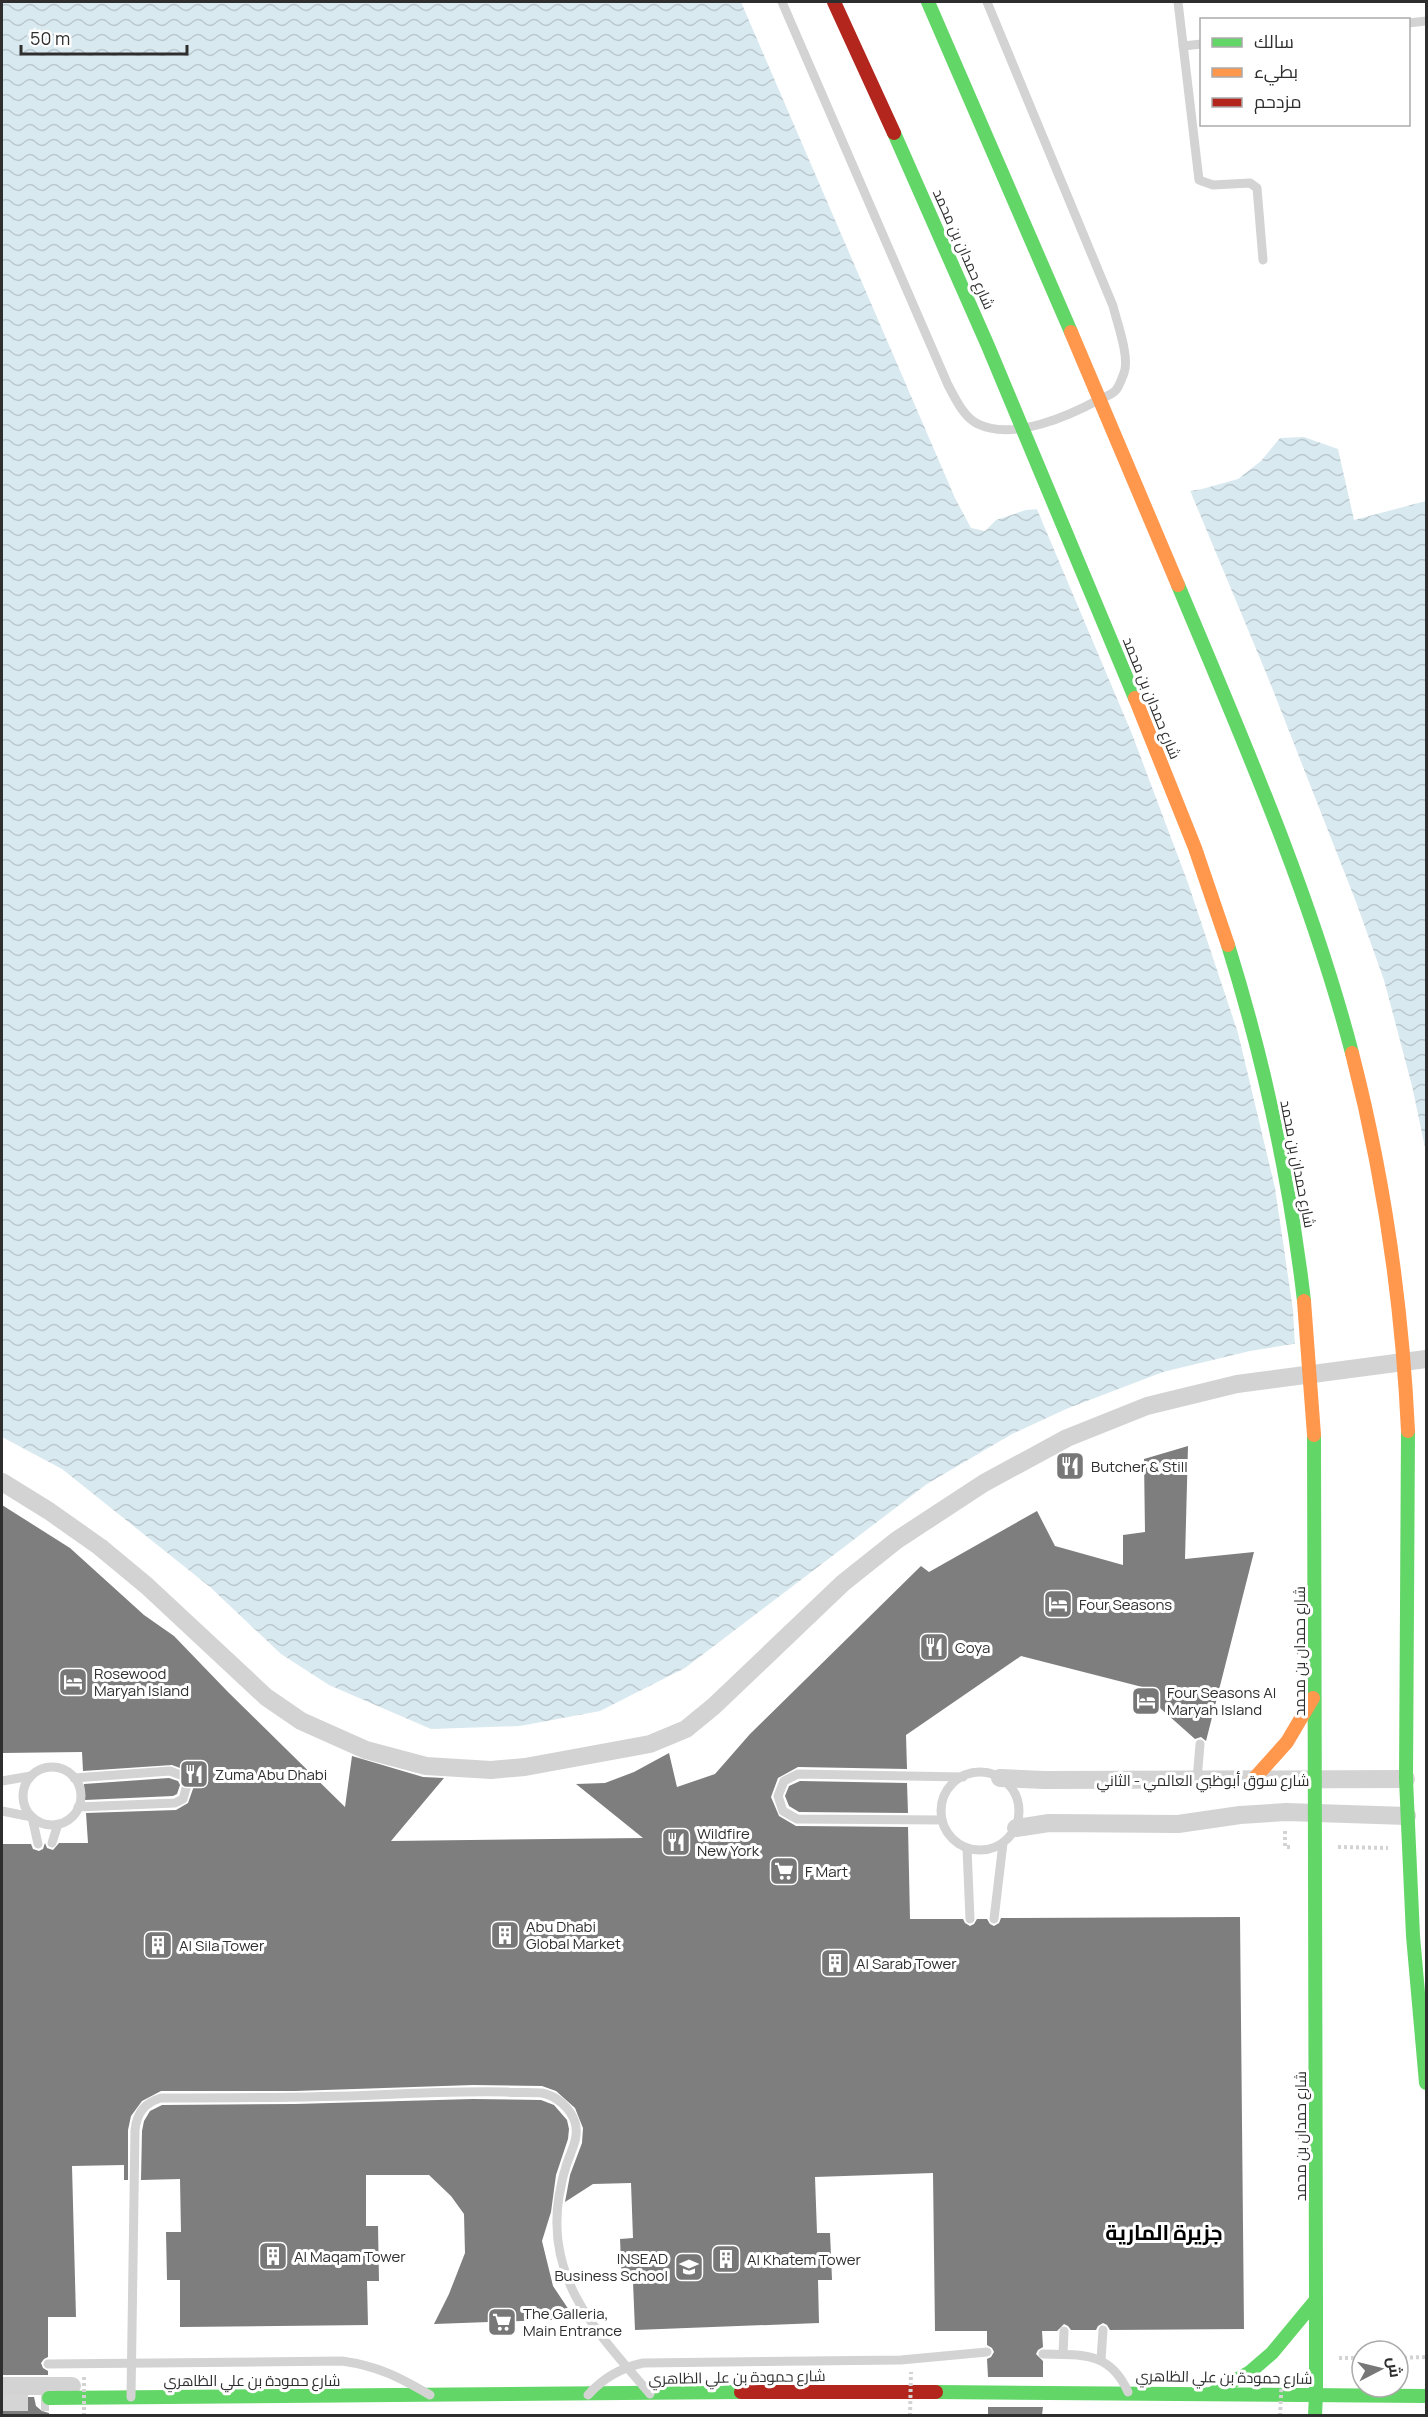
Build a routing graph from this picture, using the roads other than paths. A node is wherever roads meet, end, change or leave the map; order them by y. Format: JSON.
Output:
{"nodes":[{"id":1,"x":782,"y":2,"type":"edge"},
{"id":2,"x":834,"y":2,"type":"edge"},
{"id":3,"x":928,"y":2,"type":"edge"},
{"id":4,"x":987,"y":2,"type":"edge"},
{"id":5,"x":1178,"y":2,"type":"edge"},
{"id":6,"x":1426,"y":21,"type":"edge"},
{"id":7,"x":1410,"y":23,"type":"edge"},
{"id":8,"x":1200,"y":44,"type":"edge"},
{"id":9,"x":1183,"y":46,"type":"junction"},
{"id":10,"x":1263,"y":260,"type":"dead end"},
{"id":11,"x":1426,"y":1359,"type":"edge"},
{"id":12,"x":2,"y":1482,"type":"edge"},
{"id":13,"x":1316,"y":1692,"type":"junction"},
{"id":14,"x":1200,"y":1744,"type":"dead end"},
{"id":15,"x":31,"y":1776,"type":"junction"},
{"id":16,"x":963,"y":1777,"type":"junction"},
{"id":17,"x":74,"y":1778,"type":"junction"},
{"id":18,"x":1000,"y":1778,"type":"junction"},
{"id":19,"x":1406,"y":1779,"type":"junction"},
{"id":20,"x":1197,"y":1780,"type":"junction"},
{"id":21,"x":1253,"y":1780,"type":"junction"},
{"id":22,"x":2,"y":1781,"type":"edge"},
{"id":23,"x":1316,"y":1781,"type":"junction"},
{"id":24,"x":78,"y":1807,"type":"junction"},
{"id":25,"x":2,"y":1811,"type":"edge"},
{"id":26,"x":1316,"y":1814,"type":"junction"},
{"id":27,"x":1407,"y":1816,"type":"junction"},
{"id":28,"x":32,"y":1817,"type":"junction"},
{"id":29,"x":942,"y":1820,"type":"junction"},
{"id":30,"x":58,"y":1824,"type":"junction"},
{"id":31,"x":1016,"y":1828,"type":"junction"},
{"id":32,"x":52,"y":1843,"type":"dead end"},
{"id":33,"x":1003,"y":1843,"type":"junction"},
{"id":34,"x":38,"y":1844,"type":"dead end"},
{"id":35,"x":967,"y":1848,"type":"junction"},
{"id":36,"x":994,"y":1918,"type":"dead end"},
{"id":37,"x":970,"y":1919,"type":"dead end"},
{"id":38,"x":1426,"y":2083,"type":"edge"},
{"id":39,"x":1316,"y":2300,"type":"junction"},
{"id":40,"x":1103,"y":2330,"type":"dead end"},
{"id":41,"x":1064,"y":2331,"type":"dead end"},
{"id":42,"x":987,"y":2352,"type":"dead end"},
{"id":43,"x":1043,"y":2354,"type":"dead end"},
{"id":44,"x":1063,"y":2354,"type":"junction"},
{"id":45,"x":1101,"y":2360,"type":"junction"},
{"id":46,"x":131,"y":2363,"type":"junction"},
{"id":47,"x":48,"y":2364,"type":"dead end"},
{"id":48,"x":627,"y":2367,"type":"junction"},
{"id":49,"x":2,"y":2386,"type":"edge"},
{"id":50,"x":1426,"y":2390,"type":"edge"},
{"id":51,"x":1128,"y":2392,"type":"junction"},
{"id":52,"x":1214,"y":2392,"type":"junction"},
{"id":53,"x":650,"y":2394,"type":"junction"},
{"id":54,"x":1316,"y":2394,"type":"junction"},
{"id":55,"x":430,"y":2395,"type":"junction"},
{"id":56,"x":588,"y":2395,"type":"junction"},
{"id":57,"x":1426,"y":2396,"type":"edge"},
{"id":58,"x":131,"y":2397,"type":"junction"},
{"id":59,"x":49,"y":2398,"type":"tunnel mouth"},
{"id":60,"x":1316,"y":2415,"type":"edge"}],
"edges":[{"from":1,"to":4,"type":"lane"},
{"from":2,"to":13,"type":"main road","name":"شارع حمدان بن محمد","bridge":true},
{"from":3,"to":19,"type":"main road","bridge":true},
{"from":5,"to":9,"type":"lane"},
{"from":6,"to":7,"type":"lane"},
{"from":8,"to":9,"type":"lane"},
{"from":9,"to":10,"type":"lane"},
{"from":11,"to":12,"type":"street"},
{"from":13,"to":21,"type":"main road"},
{"from":13,"to":23,"type":"main road","name":"شارع حمدان بن محمد"},
{"from":14,"to":20,"type":"lane"},
{"from":15,"to":17,"type":"lane"},
{"from":15,"to":22,"type":"lane"},
{"from":15,"to":28,"type":"lane"},
{"from":16,"to":18,"type":"lane"},
{"from":16,"to":29,"type":"lane"},
{"from":16,"to":29,"type":"lane"},
{"from":17,"to":24,"type":"lane"},
{"from":17,"to":24,"type":"lane"},
{"from":18,"to":20,"type":"street","name":"شارع سوق أبوظبي العالمي - الثاني"},
{"from":18,"to":31,"type":"lane"},
{"from":19,"to":23,"type":"street","name":"شارع سوق أبوظبي العالمي - الثاني"},
{"from":19,"to":27,"type":"main road"},
{"from":20,"to":21,"type":"street","name":"شارع سوق أبوظبي العالمي - الثاني"},
{"from":21,"to":23,"type":"street","name":"شارع سوق أبوظبي العالمي - الثاني"},
{"from":23,"to":26,"type":"main road","name":"شارع حمدان بن محمد"},
{"from":24,"to":30,"type":"lane"},
{"from":25,"to":28,"type":"lane"},
{"from":26,"to":27,"type":"street"},
{"from":26,"to":31,"type":"street"},
{"from":26,"to":39,"type":"main road","name":"شارع حمدان بن محمد"},
{"from":27,"to":38,"type":"main road"},
{"from":28,"to":30,"type":"lane"},
{"from":28,"to":34,"type":"lane"},
{"from":29,"to":35,"type":"lane"},
{"from":30,"to":32,"type":"lane"},
{"from":31,"to":33,"type":"lane"},
{"from":33,"to":35,"type":"lane"},
{"from":33,"to":36,"type":"lane"},
{"from":35,"to":37,"type":"lane"},
{"from":39,"to":52,"type":"main road","bridge":true},
{"from":39,"to":54,"type":"main road","name":"شارع حمدان بن محمد","bridge":true},
{"from":40,"to":45,"type":"lane"},
{"from":41,"to":44,"type":"lane"},
{"from":42,"to":48,"type":"lane","bridge":true},
{"from":43,"to":44,"type":"lane","bridge":true},
{"from":44,"to":45,"type":"lane","bridge":true},
{"from":45,"to":51,"type":"lane","bridge":true},
{"from":46,"to":47,"type":"lane","bridge":true},
{"from":46,"to":48,"type":"lane","bridge":true},
{"from":46,"to":55,"type":"lane","bridge":true},
{"from":46,"to":58,"type":"lane","bridge":true},
{"from":48,"to":53,"type":"lane","bridge":true},
{"from":48,"to":56,"type":"lane","bridge":true},
{"from":49,"to":50,"type":"street"},
{"from":51,"to":52,"type":"main road","name":"شارع حمودة بن علي الظاهري"},
{"from":51,"to":53,"type":"main road","name":"شارع حمودة بن علي الظاهري"},
{"from":52,"to":54,"type":"main road","name":"شارع حمودة بن علي الظاهري","bridge":true},
{"from":53,"to":56,"type":"main road","name":"شارع حمودة بن علي الظاهري"},
{"from":54,"to":57,"type":"main road","name":"شارع حمودة بن علي الظاهري"},
{"from":54,"to":60,"type":"main road","name":"شارع حمدان بن محمد"},
{"from":55,"to":56,"type":"main road","name":"شارع حمودة بن علي الظاهري"},
{"from":55,"to":58,"type":"main road","name":"شارع حمودة بن علي الظاهري"},
{"from":58,"to":59,"type":"main road","name":"شارع حمودة بن علي الظاهري"}]}
